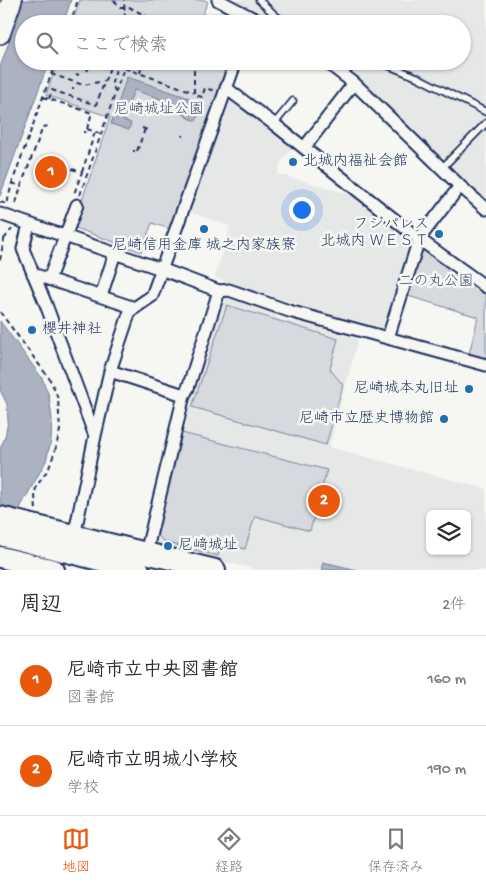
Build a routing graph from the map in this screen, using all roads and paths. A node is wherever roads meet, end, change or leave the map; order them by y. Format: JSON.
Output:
{"nodes":[{"id":1,"x":2,"y":0,"type":"edge"},
{"id":2,"x":12,"y":0,"type":"edge"},
{"id":3,"x":78,"y":0,"type":"edge"},
{"id":4,"x":114,"y":0,"type":"edge"},
{"id":5,"x":124,"y":0,"type":"edge"},
{"id":6,"x":218,"y":0,"type":"edge"},
{"id":7,"x":258,"y":0,"type":"edge"},
{"id":8,"x":0,"y":6,"type":"edge"},
{"id":9,"x":125,"y":7,"type":"junction"},
{"id":10,"x":73,"y":15,"type":"edge"},
{"id":11,"x":125,"y":15,"type":"edge"},
{"id":12,"x":144,"y":15,"type":"edge"},
{"id":13,"x":242,"y":15,"type":"edge"},
{"id":14,"x":275,"y":15,"type":"edge"},
{"id":15,"x":0,"y":34,"type":"edge"},
{"id":16,"x":53,"y":70,"type":"edge"},
{"id":17,"x":109,"y":70,"type":"edge"},
{"id":18,"x":116,"y":70,"type":"edge"},
{"id":19,"x":123,"y":70,"type":"edge"},
{"id":20,"x":129,"y":70,"type":"edge"},
{"id":21,"x":141,"y":70,"type":"edge"},
{"id":22,"x":194,"y":70,"type":"edge"},
{"id":23,"x":231,"y":70,"type":"edge"},
{"id":24,"x":337,"y":70,"type":"edge"},
{"id":25,"x":400,"y":70,"type":"edge"},
{"id":26,"x":52,"y":74,"type":"junction"},
{"id":27,"x":140,"y":74,"type":"junction"},
{"id":28,"x":104,"y":81,"type":"junction"},
{"id":29,"x":354,"y":83,"type":"junction"},
{"id":30,"x":222,"y":86,"type":"junction"},
{"id":31,"x":115,"y":92,"type":"junction"},
{"id":32,"x":194,"y":92,"type":"junction"},
{"id":33,"x":43,"y":97,"type":"junction"},
{"id":34,"x":49,"y":99,"type":"junction"},
{"id":35,"x":293,"y":101,"type":"dead end"},
{"id":36,"x":486,"y":112,"type":"edge"},
{"id":37,"x":486,"y":123,"type":"edge"},
{"id":38,"x":274,"y":124,"type":"junction"},
{"id":39,"x":50,"y":126,"type":"dead end"},
{"id":40,"x":87,"y":129,"type":"junction"},
{"id":41,"x":148,"y":130,"type":"dead end"},
{"id":42,"x":83,"y":132,"type":"dead end"},
{"id":43,"x":96,"y":132,"type":"junction"},
{"id":44,"x":101,"y":134,"type":"junction"},
{"id":45,"x":304,"y":148,"type":"junction"},
{"id":46,"x":135,"y":151,"type":"dead end"},
{"id":47,"x":72,"y":168,"type":"dead end"},
{"id":48,"x":442,"y":168,"type":"junction"},
{"id":49,"x":82,"y":172,"type":"junction"},
{"id":50,"x":12,"y":183,"type":"junction"},
{"id":51,"x":21,"y":186,"type":"junction"},
{"id":52,"x":460,"y":186,"type":"junction"},
{"id":53,"x":16,"y":203,"type":"dead end"},
{"id":54,"x":6,"y":204,"type":"dead end"},
{"id":55,"x":77,"y":205,"type":"junction"},
{"id":56,"x":486,"y":209,"type":"edge"},
{"id":57,"x":0,"y":214,"type":"edge"},
{"id":58,"x":29,"y":224,"type":"junction"},
{"id":59,"x":13,"y":229,"type":"dead end"},
{"id":60,"x":5,"y":236,"type":"dead end"},
{"id":61,"x":66,"y":236,"type":"junction"},
{"id":62,"x":419,"y":239,"type":"junction"},
{"id":63,"x":3,"y":241,"type":"junction"},
{"id":64,"x":115,"y":253,"type":"junction"},
{"id":65,"x":0,"y":260,"type":"edge"},
{"id":66,"x":161,"y":269,"type":"junction"},
{"id":67,"x":33,"y":274,"type":"junction"},
{"id":68,"x":49,"y":279,"type":"junction"},
{"id":69,"x":486,"y":287,"type":"edge"},
{"id":70,"x":219,"y":290,"type":"junction"},
{"id":71,"x":101,"y":296,"type":"junction"},
{"id":72,"x":135,"y":308,"type":"junction"},
{"id":73,"x":0,"y":312,"type":"edge"},
{"id":74,"x":388,"y":338,"type":"junction"},
{"id":75,"x":486,"y":365,"type":"edge"},
{"id":76,"x":110,"y":371,"type":"junction"},
{"id":77,"x":184,"y":395,"type":"junction"},
{"id":78,"x":95,"y":436,"type":"junction"},
{"id":79,"x":36,"y":510,"type":"dead end"},
{"id":80,"x":76,"y":527,"type":"dead end"},
{"id":81,"x":7,"y":528,"type":"edge"},
{"id":82,"x":3,"y":558,"type":"edge"},
{"id":83,"x":142,"y":562,"type":"edge"},
{"id":84,"x":174,"y":565,"type":"edge"},
{"id":85,"x":54,"y":570,"type":"edge"},
{"id":86,"x":215,"y":570,"type":"edge"}],
"edges":[{"from":1,"to":8,"type":"street"},
{"from":2,"to":15,"type":"main road"},
{"from":3,"to":10,"type":"path"},
{"from":4,"to":9,"type":"path"},
{"from":5,"to":9,"type":"path"},
{"from":6,"to":13,"type":"street"},
{"from":7,"to":14,"type":"lane"},
{"from":9,"to":11,"type":"path"},
{"from":9,"to":12,"type":"path"},
{"from":16,"to":26,"type":"path"},
{"from":17,"to":28,"type":"path"},
{"from":18,"to":31,"type":"path"},
{"from":19,"to":31,"type":"path"},
{"from":20,"to":27,"type":"path"},
{"from":21,"to":27,"type":"path"},
{"from":22,"to":32,"type":"path"},
{"from":23,"to":30,"type":"street"},
{"from":24,"to":29,"type":"street"},
{"from":25,"to":36,"type":"lane"},
{"from":26,"to":28,"type":"path"},
{"from":26,"to":33,"type":"path"},
{"from":27,"to":32,"type":"path"},
{"from":28,"to":34,"type":"path"},
{"from":29,"to":45,"type":"street"},
{"from":29,"to":48,"type":"street"},
{"from":30,"to":32,"type":"path"},
{"from":30,"to":38,"type":"street"},
{"from":30,"to":66,"type":"street"},
{"from":31,"to":44,"type":"path"},
{"from":33,"to":34,"type":"path"},
{"from":33,"to":50,"type":"path"},
{"from":34,"to":40,"type":"path"},
{"from":35,"to":38,"type":"lane"},
{"from":37,"to":48,"type":"lane"},
{"from":38,"to":45,"type":"street"},
{"from":39,"to":51,"type":"path"},
{"from":40,"to":42,"type":"path"},
{"from":40,"to":43,"type":"path"},
{"from":41,"to":46,"type":"path"},
{"from":43,"to":44,"type":"path"},
{"from":43,"to":49,"type":"path"},
{"from":44,"to":55,"type":"path"},
{"from":45,"to":62,"type":"street"},
{"from":47,"to":49,"type":"path"},
{"from":48,"to":52,"type":"street"},
{"from":49,"to":55,"type":"path"},
{"from":50,"to":51,"type":"path"},
{"from":50,"to":54,"type":"path"},
{"from":51,"to":53,"type":"path"},
{"from":52,"to":56,"type":"street"},
{"from":52,"to":62,"type":"street"},
{"from":55,"to":61,"type":"street"},
{"from":57,"to":58,"type":"street"},
{"from":58,"to":61,"type":"street"},
{"from":58,"to":67,"type":"street"},
{"from":59,"to":63,"type":"path"},
{"from":60,"to":63,"type":"path"},
{"from":61,"to":64,"type":"street"},
{"from":61,"to":68,"type":"street"},
{"from":62,"to":69,"type":"street"},
{"from":62,"to":74,"type":"street"},
{"from":63,"to":65,"type":"path"},
{"from":64,"to":66,"type":"street"},
{"from":64,"to":71,"type":"street"},
{"from":66,"to":70,"type":"street"},
{"from":66,"to":72,"type":"street"},
{"from":67,"to":68,"type":"street"},
{"from":67,"to":78,"type":"street"},
{"from":68,"to":71,"type":"street"},
{"from":70,"to":74,"type":"street"},
{"from":70,"to":77,"type":"street"},
{"from":71,"to":72,"type":"street"},
{"from":72,"to":76,"type":"street"},
{"from":73,"to":79,"type":"path"},
{"from":74,"to":75,"type":"street"},
{"from":76,"to":77,"type":"street"},
{"from":76,"to":78,"type":"street"},
{"from":77,"to":83,"type":"street"},
{"from":78,"to":80,"type":"street"},
{"from":81,"to":83,"type":"highway"},
{"from":82,"to":85,"type":"highway"},
{"from":83,"to":84,"type":"highway"},
{"from":84,"to":86,"type":"highway"}]}
